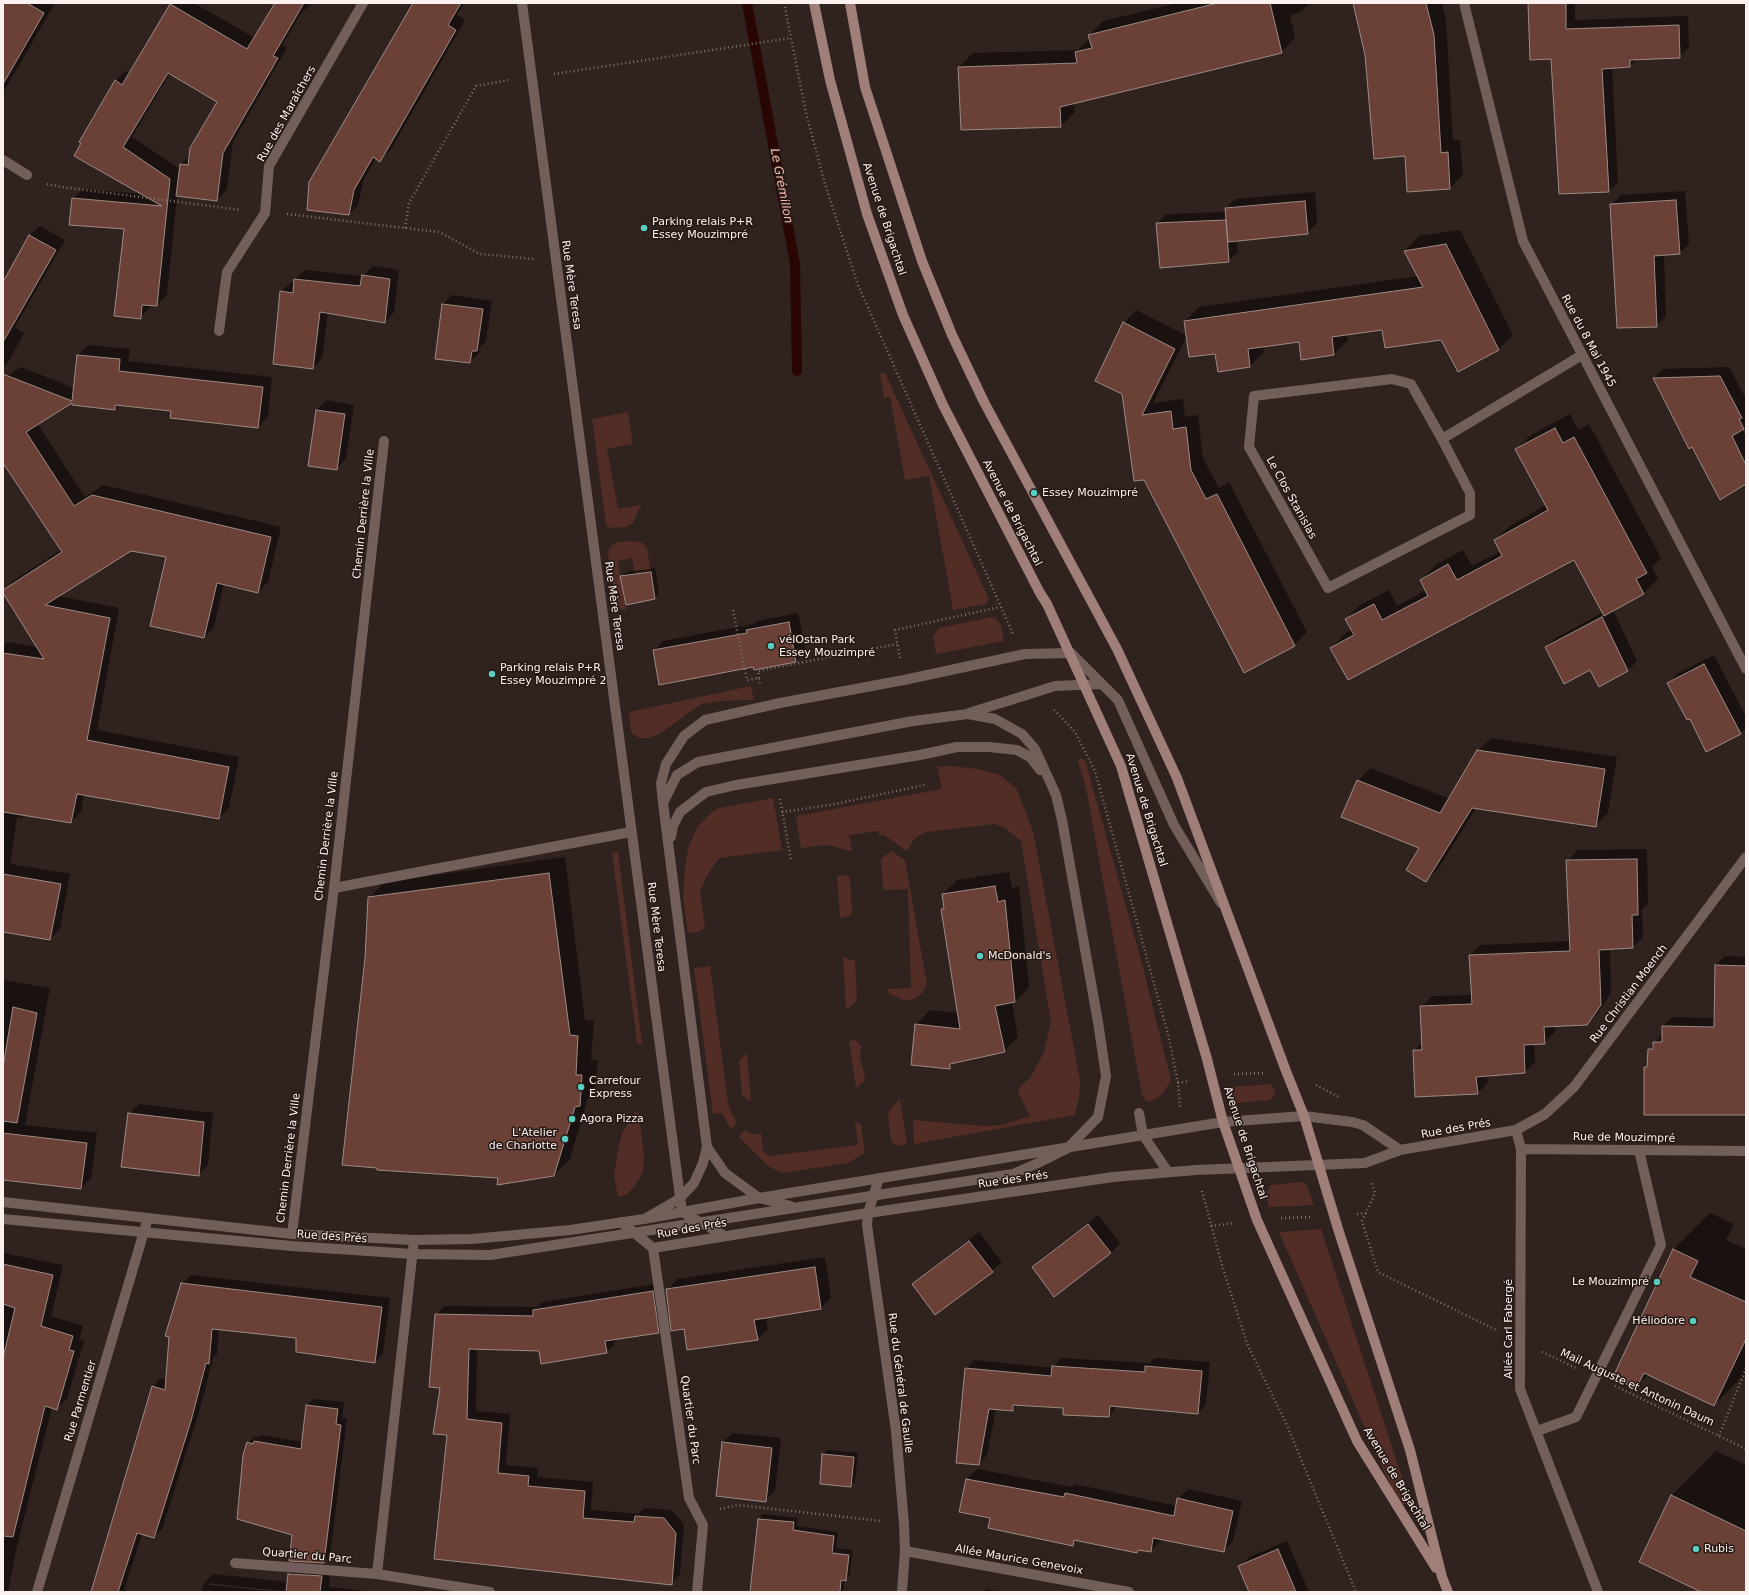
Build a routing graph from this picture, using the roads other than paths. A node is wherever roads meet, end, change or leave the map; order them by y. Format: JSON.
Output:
{"nodes":[{"id":1,"x":363,"y":3,"type":"edge"},
{"id":2,"x":522,"y":3,"type":"edge"},
{"id":3,"x":814,"y":3,"type":"edge"},
{"id":4,"x":850,"y":3,"type":"edge"},
{"id":5,"x":1464,"y":3,"type":"edge"},
{"id":6,"x":3,"y":160,"type":"edge"},
{"id":7,"x":27,"y":174,"type":"road end"},
{"id":8,"x":219,"y":330,"type":"dead end"},
{"id":9,"x":1582,"y":355,"type":"junction"},
{"id":10,"x":1442,"y":439,"type":"junction"},
{"id":11,"x":384,"y":441,"type":"dead end"},
{"id":12,"x":1071,"y":653,"type":"junction"},
{"id":13,"x":1746,"y":670,"type":"edge"},
{"id":14,"x":1085,"y":684,"type":"junction"},
{"id":15,"x":1102,"y":684,"type":"junction"},
{"id":16,"x":968,"y":714,"type":"junction"},
{"id":17,"x":1056,"y":795,"type":"junction"},
{"id":18,"x":663,"y":803,"type":"junction"},
{"id":19,"x":631,"y":832,"type":"junction"},
{"id":20,"x":670,"y":850,"type":"junction"},
{"id":21,"x":1746,"y":857,"type":"edge"},
{"id":22,"x":334,"y":888,"type":"junction"},
{"id":23,"x":1225,"y":910,"type":"junction"},
{"id":24,"x":1139,"y":1113,"type":"dead end"},
{"id":25,"x":1304,"y":1116,"type":"junction"},
{"id":26,"x":1223,"y":1122,"type":"junction"},
{"id":27,"x":1516,"y":1130,"type":"junction"},
{"id":28,"x":1143,"y":1134,"type":"junction"},
{"id":29,"x":707,"y":1147,"type":"junction"},
{"id":30,"x":1068,"y":1148,"type":"junction"},
{"id":31,"x":1521,"y":1149,"type":"junction"},
{"id":32,"x":1400,"y":1150,"type":"junction"},
{"id":33,"x":1639,"y":1150,"type":"junction"},
{"id":34,"x":1746,"y":1152,"type":"edge"},
{"id":35,"x":1318,"y":1164,"type":"junction"},
{"id":36,"x":1239,"y":1168,"type":"junction"},
{"id":37,"x":1168,"y":1172,"type":"junction"},
{"id":38,"x":879,"y":1178,"type":"junction"},
{"id":39,"x":873,"y":1196,"type":"junction"},
{"id":40,"x":759,"y":1198,"type":"junction"},
{"id":41,"x":679,"y":1200,"type":"junction"},
{"id":42,"x":3,"y":1202,"type":"edge"},
{"id":43,"x":799,"y":1207,"type":"junction"},
{"id":44,"x":682,"y":1212,"type":"junction"},
{"id":45,"x":868,"y":1213,"type":"junction"},
{"id":46,"x":3,"y":1218,"type":"edge"},
{"id":47,"x":148,"y":1218,"type":"junction"},
{"id":48,"x":644,"y":1219,"type":"junction"},
{"id":49,"x":621,"y":1222,"type":"junction"},
{"id":50,"x":702,"y":1223,"type":"junction"},
{"id":51,"x":144,"y":1232,"type":"junction"},
{"id":52,"x":635,"y":1233,"type":"junction"},
{"id":53,"x":292,"y":1234,"type":"junction"},
{"id":54,"x":725,"y":1236,"type":"junction"},
{"id":55,"x":414,"y":1240,"type":"junction"},
{"id":56,"x":653,"y":1248,"type":"junction"},
{"id":57,"x":413,"y":1254,"type":"junction"},
{"id":58,"x":1537,"y":1431,"type":"junction"},
{"id":59,"x":905,"y":1551,"type":"junction"},
{"id":60,"x":235,"y":1563,"type":"dead end"},
{"id":61,"x":377,"y":1574,"type":"junction"},
{"id":62,"x":1442,"y":1577,"type":"junction"},
{"id":63,"x":37,"y":1592,"type":"edge"},
{"id":64,"x":490,"y":1592,"type":"edge"},
{"id":65,"x":697,"y":1592,"type":"edge"},
{"id":66,"x":902,"y":1592,"type":"edge"},
{"id":67,"x":1129,"y":1592,"type":"edge"},
{"id":68,"x":1448,"y":1592,"type":"edge"},
{"id":69,"x":1598,"y":1592,"type":"edge"}],
"edges":[{"from":1,"to":8,"type":"street","name":"Rue des Maraîchers"},
{"from":2,"to":19,"type":"street","name":"Rue Mère Teresa"},
{"from":3,"to":12,"type":"main road","name":"Avenue de Brigachtal"},
{"from":4,"to":23,"type":"main road","name":"Avenue de Brigachtal"},
{"from":5,"to":9,"type":"street","name":"Rue du 8 Mai 1945"},
{"from":6,"to":7,"type":"street"},
{"from":9,"to":10,"type":"street"},
{"from":9,"to":13,"type":"street","name":"Rue du 8 Mai 1945"},
{"from":10,"to":10,"type":"street","name":"Le Clos Stanislas"},
{"from":11,"to":22,"type":"street","name":"Chemin Derrière la Ville"},
{"from":12,"to":14,"type":"main road","name":"Avenue de Brigachtal"},
{"from":12,"to":15,"type":"street"},
{"from":12,"to":18,"type":"street"},
{"from":14,"to":15,"type":"street"},
{"from":14,"to":16,"type":"street"},
{"from":14,"to":26,"type":"main road","name":"Avenue de Brigachtal"},
{"from":15,"to":23,"type":"street"},
{"from":16,"to":17,"type":"street"},
{"from":16,"to":18,"type":"street"},
{"from":17,"to":20,"type":"street"},
{"from":17,"to":30,"type":"street"},
{"from":18,"to":20,"type":"street"},
{"from":19,"to":22,"type":"street"},
{"from":19,"to":41,"type":"street","name":"Rue Mère Teresa"},
{"from":20,"to":29,"type":"street"},
{"from":21,"to":27,"type":"street","name":"Rue Christian Moench"},
{"from":22,"to":53,"type":"street","name":"Chemin Derrière la Ville"},
{"from":23,"to":25,"type":"main road","name":"Avenue de Brigachtal"},
{"from":24,"to":28,"type":"street"},
{"from":25,"to":26,"type":"street","name":"Rue des Prés"},
{"from":25,"to":32,"type":"street","name":"Rue des Prés"},
{"from":25,"to":35,"type":"main road","name":"Avenue de Brigachtal"},
{"from":26,"to":28,"type":"street","name":"Rue des Prés"},
{"from":26,"to":36,"type":"main road","name":"Avenue de Brigachtal"},
{"from":27,"to":31,"type":"street"},
{"from":27,"to":32,"type":"street","name":"Rue des Prés"},
{"from":28,"to":30,"type":"street","name":"Rue des Prés"},
{"from":28,"to":37,"type":"street"},
{"from":29,"to":40,"type":"street"},
{"from":29,"to":41,"type":"street"},
{"from":30,"to":38,"type":"street","name":"Rue des Prés"},
{"from":30,"to":39,"type":"street","name":"Rue des Prés"},
{"from":31,"to":33,"type":"street","name":"Rue de Mouzimpré"},
{"from":31,"to":58,"type":"street","name":"Allée Carl Fabergé"},
{"from":32,"to":35,"type":"street","name":"Rue des Prés"},
{"from":33,"to":34,"type":"street","name":"Rue de Mouzimpré"},
{"from":33,"to":58,"type":"street"},
{"from":35,"to":36,"type":"street","name":"Rue des Prés"},
{"from":35,"to":62,"type":"main road","name":"Avenue de Brigachtal"},
{"from":36,"to":37,"type":"street","name":"Rue des Prés"},
{"from":36,"to":62,"type":"main road","name":"Avenue de Brigachtal"},
{"from":37,"to":45,"type":"street","name":"Rue des Prés"},
{"from":38,"to":39,"type":"street","name":"Rue du Général de Gaulle"},
{"from":38,"to":40,"type":"street","name":"Rue des Prés"},
{"from":39,"to":43,"type":"street","name":"Rue des Prés"},
{"from":39,"to":45,"type":"street","name":"Rue du Général de Gaulle"},
{"from":40,"to":43,"type":"street"},
{"from":40,"to":44,"type":"street","name":"Rue des Prés"},
{"from":41,"to":44,"type":"street","name":"Rue Mère Teresa"},
{"from":41,"to":48,"type":"street"},
{"from":42,"to":47,"type":"street","name":"Rue des Prés"},
{"from":43,"to":50,"type":"street","name":"Rue des Prés"},
{"from":44,"to":48,"type":"street","name":"Rue des Prés"},
{"from":44,"to":50,"type":"street"},
{"from":45,"to":54,"type":"street","name":"Rue des Prés"},
{"from":45,"to":59,"type":"street","name":"Rue du Général de Gaulle"},
{"from":46,"to":51,"type":"street","name":"Rue des Prés"},
{"from":47,"to":51,"type":"street","name":"Rue Parmentier"},
{"from":47,"to":53,"type":"street","name":"Rue des Prés"},
{"from":48,"to":49,"type":"street","name":"Rue des Prés"},
{"from":49,"to":52,"type":"street","name":"Rue des Prés"},
{"from":49,"to":55,"type":"street","name":"Rue des Prés"},
{"from":50,"to":52,"type":"street","name":"Rue des Prés"},
{"from":50,"to":54,"type":"street"},
{"from":51,"to":57,"type":"street","name":"Rue des Prés"},
{"from":51,"to":63,"type":"street","name":"Rue Parmentier"},
{"from":52,"to":56,"type":"street","name":"Rue des Prés"},
{"from":52,"to":57,"type":"street","name":"Rue des Prés"},
{"from":53,"to":55,"type":"street","name":"Rue des Prés"},
{"from":54,"to":56,"type":"street","name":"Rue des Prés"},
{"from":55,"to":57,"type":"street"},
{"from":56,"to":65,"type":"street","name":"Quartier du Parc"},
{"from":57,"to":61,"type":"street"},
{"from":58,"to":69,"type":"street","name":"Allée Carl Fabergé"},
{"from":59,"to":66,"type":"street","name":"Rue du Général de Gaulle"},
{"from":59,"to":67,"type":"street","name":"Allée Maurice Genevoix"},
{"from":60,"to":61,"type":"street","name":"Quartier du Parc"},
{"from":61,"to":64,"type":"street","name":"Quartier du Parc"},
{"from":62,"to":68,"type":"main road","name":"Avenue de Brigachtal"}]}
